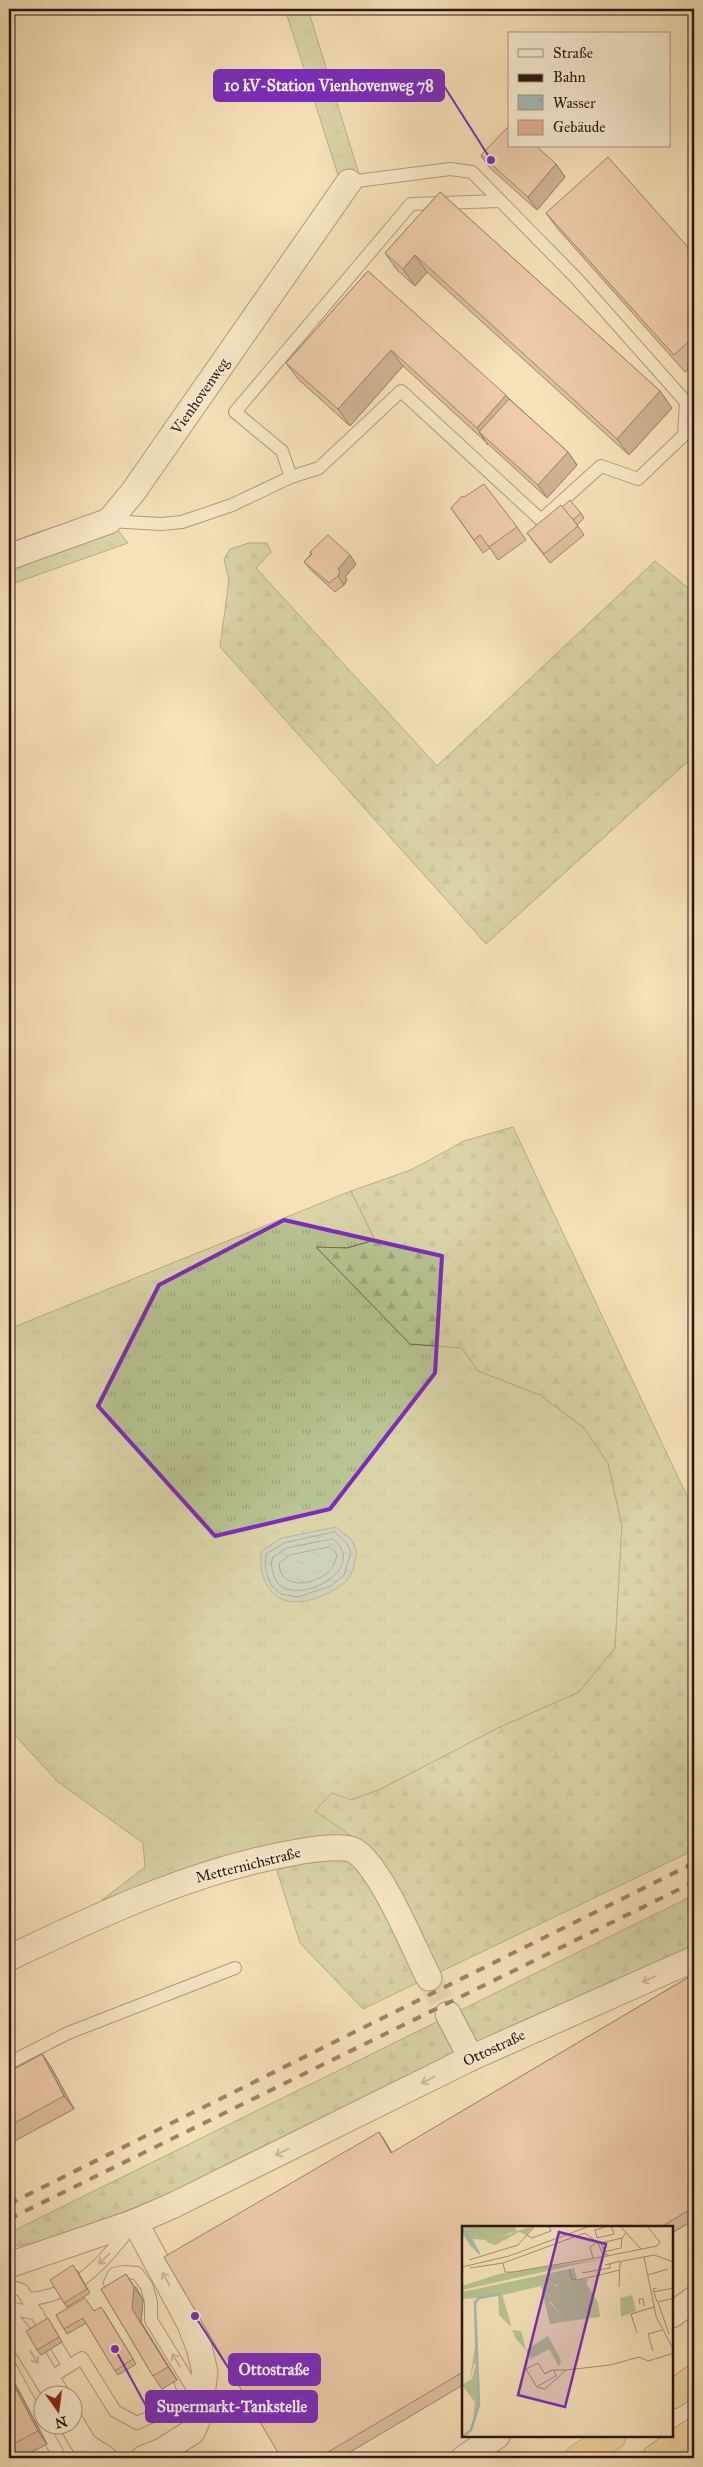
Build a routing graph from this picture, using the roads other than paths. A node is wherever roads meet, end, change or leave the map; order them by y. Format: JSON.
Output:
{"nodes":[{"id":1,"x":349,"y":182,"type":"joint"},
{"id":2,"x":500,"y":201,"type":"junction"},
{"id":3,"x":291,"y":477,"type":"junction"},
{"id":4,"x":108,"y":521,"type":"junction"},
{"id":5,"x":9,"y":557,"type":"edge"},
{"id":6,"x":9,"y":1958,"type":"edge"},
{"id":7,"x":694,"y":1959,"type":"edge"},
{"id":8,"x":235,"y":1968,"type":"dead end"},
{"id":9,"x":429,"y":1978,"type":"tunnel mouth"},
{"id":10,"x":448,"y":2014,"type":"tunnel mouth"},
{"id":11,"x":471,"y":2058,"type":"junction"},
{"id":12,"x":9,"y":2063,"type":"edge"},
{"id":13,"x":135,"y":2222,"type":"junction"},
{"id":14,"x":13,"y":2268,"type":"edge"},
{"id":15,"x":9,"y":2286,"type":"edge"},
{"id":16,"x":118,"y":2297,"type":"edge"},
{"id":17,"x":694,"y":2299,"type":"edge"},
{"id":18,"x":13,"y":2313,"type":"edge"},
{"id":19,"x":673,"y":2313,"type":"edge"},
{"id":20,"x":38,"y":2314,"type":"junction"},
{"id":21,"x":9,"y":2365,"type":"edge"},
{"id":22,"x":68,"y":2365,"type":"junction"},
{"id":23,"x":694,"y":2379,"type":"edge"},
{"id":24,"x":50,"y":2384,"type":"edge"},
{"id":25,"x":54,"y":2384,"type":"edge"},
{"id":26,"x":168,"y":2385,"type":"dead end"},
{"id":27,"x":673,"y":2393,"type":"edge"},
{"id":28,"x":201,"y":2402,"type":"junction"},
{"id":29,"x":694,"y":2432,"type":"edge"},
{"id":30,"x":78,"y":2434,"type":"edge"},
{"id":31,"x":496,"y":2437,"type":"edge"},
{"id":32,"x":610,"y":2437,"type":"edge"},
{"id":33,"x":60,"y":2458,"type":"edge"},
{"id":34,"x":104,"y":2458,"type":"edge"},
{"id":35,"x":144,"y":2458,"type":"edge"},
{"id":36,"x":464,"y":2458,"type":"edge"},
{"id":37,"x":579,"y":2458,"type":"edge"},
{"id":38,"x":656,"y":2458,"type":"edge"}],
"edges":[{"from":1,"to":2,"type":"lane"},
{"from":1,"to":4,"type":"street","name":"Vienhovenweg"},
{"from":2,"to":3,"type":"lane"},
{"from":2,"to":3,"type":"lane"},
{"from":3,"to":4,"type":"lane"},
{"from":4,"to":5,"type":"street","name":"Vienhovenweg"},
{"from":6,"to":9,"type":"street","name":"Metternichstraße"},
{"from":7,"to":11,"type":"street","name":"Ottostraße","one_way":true},
{"from":8,"to":12,"type":"lane"},
{"from":10,"to":11,"type":"street"},
{"from":11,"to":13,"type":"street","name":"Ottostraße","one_way":true},
{"from":13,"to":14,"type":"street","name":"Ottostraße"},
{"from":13,"to":18,"type":"lane","one_way":true},
{"from":28,"to":13,"type":"street","one_way":true},
{"from":15,"to":18,"type":"lane"},
{"from":28,"to":16,"type":"lane","one_way":true},
{"from":17,"to":19,"type":"street"},
{"from":18,"to":20,"type":"lane"},
{"from":18,"to":20,"type":"lane"},
{"from":18,"to":24,"type":"street","one_way":true},
{"from":20,"to":22,"type":"lane"},
{"from":21,"to":33,"type":"lane"},
{"from":22,"to":25,"type":"lane"},
{"from":22,"to":26,"type":"lane"},
{"from":23,"to":27,"type":"highway"},
{"from":28,"to":35,"type":"street"},
{"from":29,"to":38,"type":"highway"},
{"from":30,"to":34,"type":"street"},
{"from":31,"to":36,"type":"street"},
{"from":32,"to":37,"type":"highway"}]}
